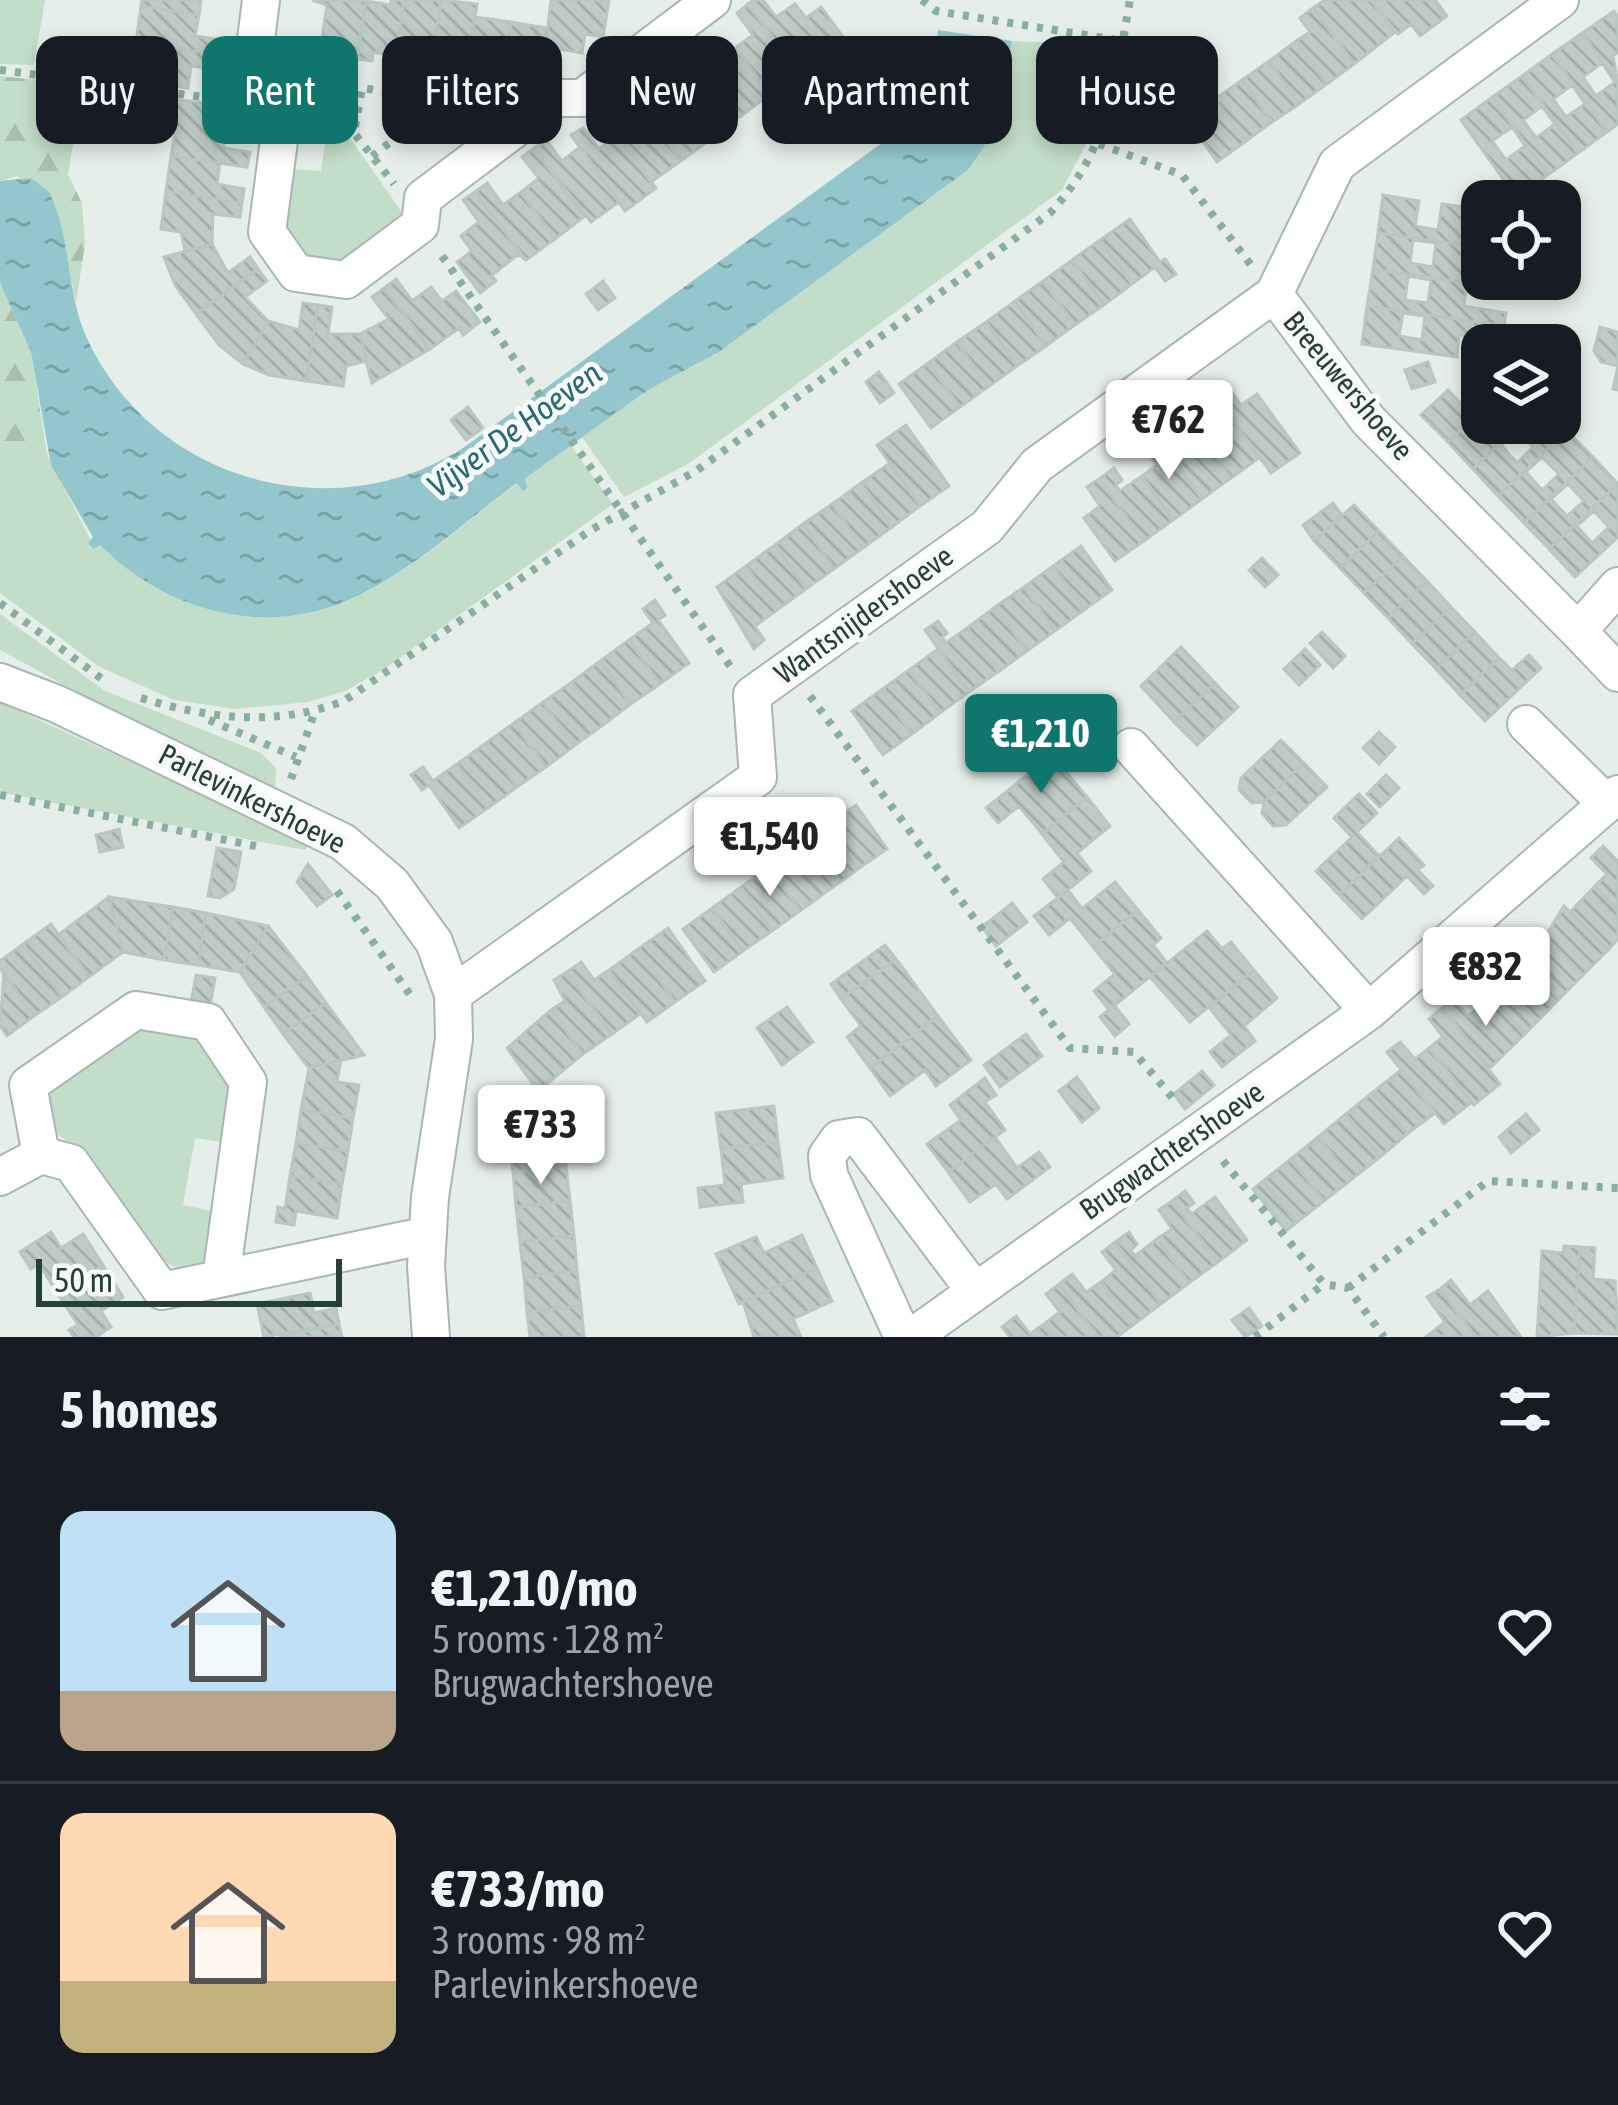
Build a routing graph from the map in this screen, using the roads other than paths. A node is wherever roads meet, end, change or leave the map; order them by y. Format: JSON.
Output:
{"nodes":[{"id":1,"x":262,"y":0,"type":"edge"},
{"id":2,"x":712,"y":0,"type":"edge"},
{"id":3,"x":1560,"y":0,"type":"edge"},
{"id":4,"x":670,"y":12,"type":"edge"},
{"id":5,"x":1274,"y":295,"type":"junction"},
{"id":6,"x":1618,"y":586,"type":"edge"},
{"id":7,"x":1578,"y":631,"type":"junction"},
{"id":8,"x":1618,"y":673,"type":"edge"},
{"id":9,"x":0,"y":682,"type":"edge"},
{"id":10,"x":1526,"y":724,"type":"dead end"},
{"id":11,"x":1131,"y":747,"type":"dead end"},
{"id":12,"x":1612,"y":799,"type":"edge"},
{"id":13,"x":453,"y":994,"type":"junction"},
{"id":14,"x":1369,"y":1011,"type":"junction"},
{"id":15,"x":41,"y":1155,"type":"junction"},
{"id":16,"x":0,"y":1177,"type":"edge"},
{"id":17,"x":428,"y":1235,"type":"junction"},
{"id":18,"x":221,"y":1278,"type":"junction"},
{"id":19,"x":975,"y":1291,"type":"junction"},
{"id":20,"x":431,"y":1337,"type":"edge"},
{"id":21,"x":908,"y":1337,"type":"edge"}],
"edges":[{"from":1,"to":4,"type":"street"},
{"from":2,"to":4,"type":"street"},
{"from":3,"to":5,"type":"street","name":"Breeuwershoeve"},
{"from":5,"to":7,"type":"street","name":"Breeuwershoeve"},
{"from":5,"to":13,"type":"street","name":"Wantsnijdershoeve"},
{"from":6,"to":7,"type":"street"},
{"from":7,"to":8,"type":"street"},
{"from":9,"to":13,"type":"street","name":"Parlevinkershoeve"},
{"from":10,"to":12,"type":"street"},
{"from":11,"to":14,"type":"street"},
{"from":12,"to":14,"type":"street","name":"Brugwachtershoeve"},
{"from":13,"to":17,"type":"street","name":"Parlevinkershoeve"},
{"from":14,"to":19,"type":"street","name":"Brugwachtershoeve"},
{"from":15,"to":16,"type":"street"},
{"from":15,"to":18,"type":"street"},
{"from":15,"to":18,"type":"street"},
{"from":17,"to":18,"type":"street"},
{"from":17,"to":20,"type":"street","name":"Parlevinkershoeve"},
{"from":19,"to":21,"type":"street","name":"Brugwachtershoeve"},
{"from":19,"to":21,"type":"street","name":"Brugwachtershoeve"}]}
